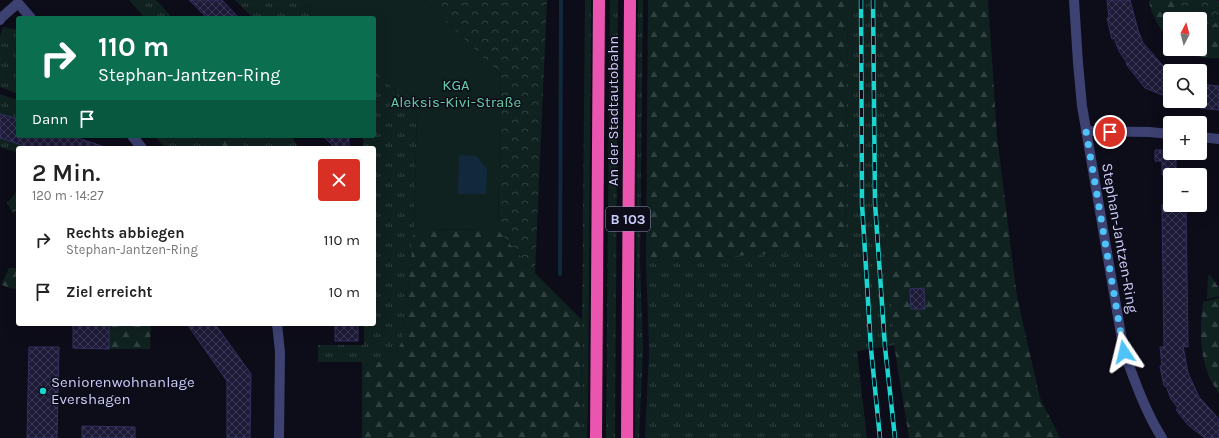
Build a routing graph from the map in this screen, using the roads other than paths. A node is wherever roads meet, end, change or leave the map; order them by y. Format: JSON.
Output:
{"nodes":[{"id":1,"x":599,"y":0,"type":"edge"},
{"id":2,"x":630,"y":0,"type":"edge"},
{"id":3,"x":1074,"y":0,"type":"edge"},
{"id":4,"x":17,"y":1,"type":"edge"},
{"id":5,"x":29,"y":16,"type":"edge"},
{"id":6,"x":0,"y":20,"type":"edge"},
{"id":7,"x":1086,"y":131,"type":"junction"},
{"id":8,"x":1163,"y":133,"type":"edge"},
{"id":9,"x":134,"y":138,"type":"edge"},
{"id":10,"x":1207,"y":138,"type":"edge"},
{"id":11,"x":1219,"y":139,"type":"edge"},
{"id":12,"x":140,"y":146,"type":"edge"},
{"id":13,"x":277,"y":326,"type":"edge"},
{"id":14,"x":279,"y":438,"type":"edge"},
{"id":15,"x":596,"y":438,"type":"edge"},
{"id":16,"x":627,"y":438,"type":"edge"},
{"id":17,"x":1162,"y":438,"type":"edge"}],
"edges":[{"from":1,"to":15,"type":"highway","name":"An der Stadtautobahn","number":"B 103"},
{"from":2,"to":16,"type":"highway","name":"An der Stadtautobahn","number":"B 103"},
{"from":3,"to":7,"type":"street","name":"Stephan-Jantzen-Ring"},
{"from":4,"to":5,"type":"street"},
{"from":4,"to":6,"type":"street"},
{"from":7,"to":8,"type":"street"},
{"from":7,"to":17,"type":"street","name":"Stephan-Jantzen-Ring"},
{"from":9,"to":12,"type":"street"},
{"from":10,"to":11,"type":"street"},
{"from":13,"to":14,"type":"street"}]}
